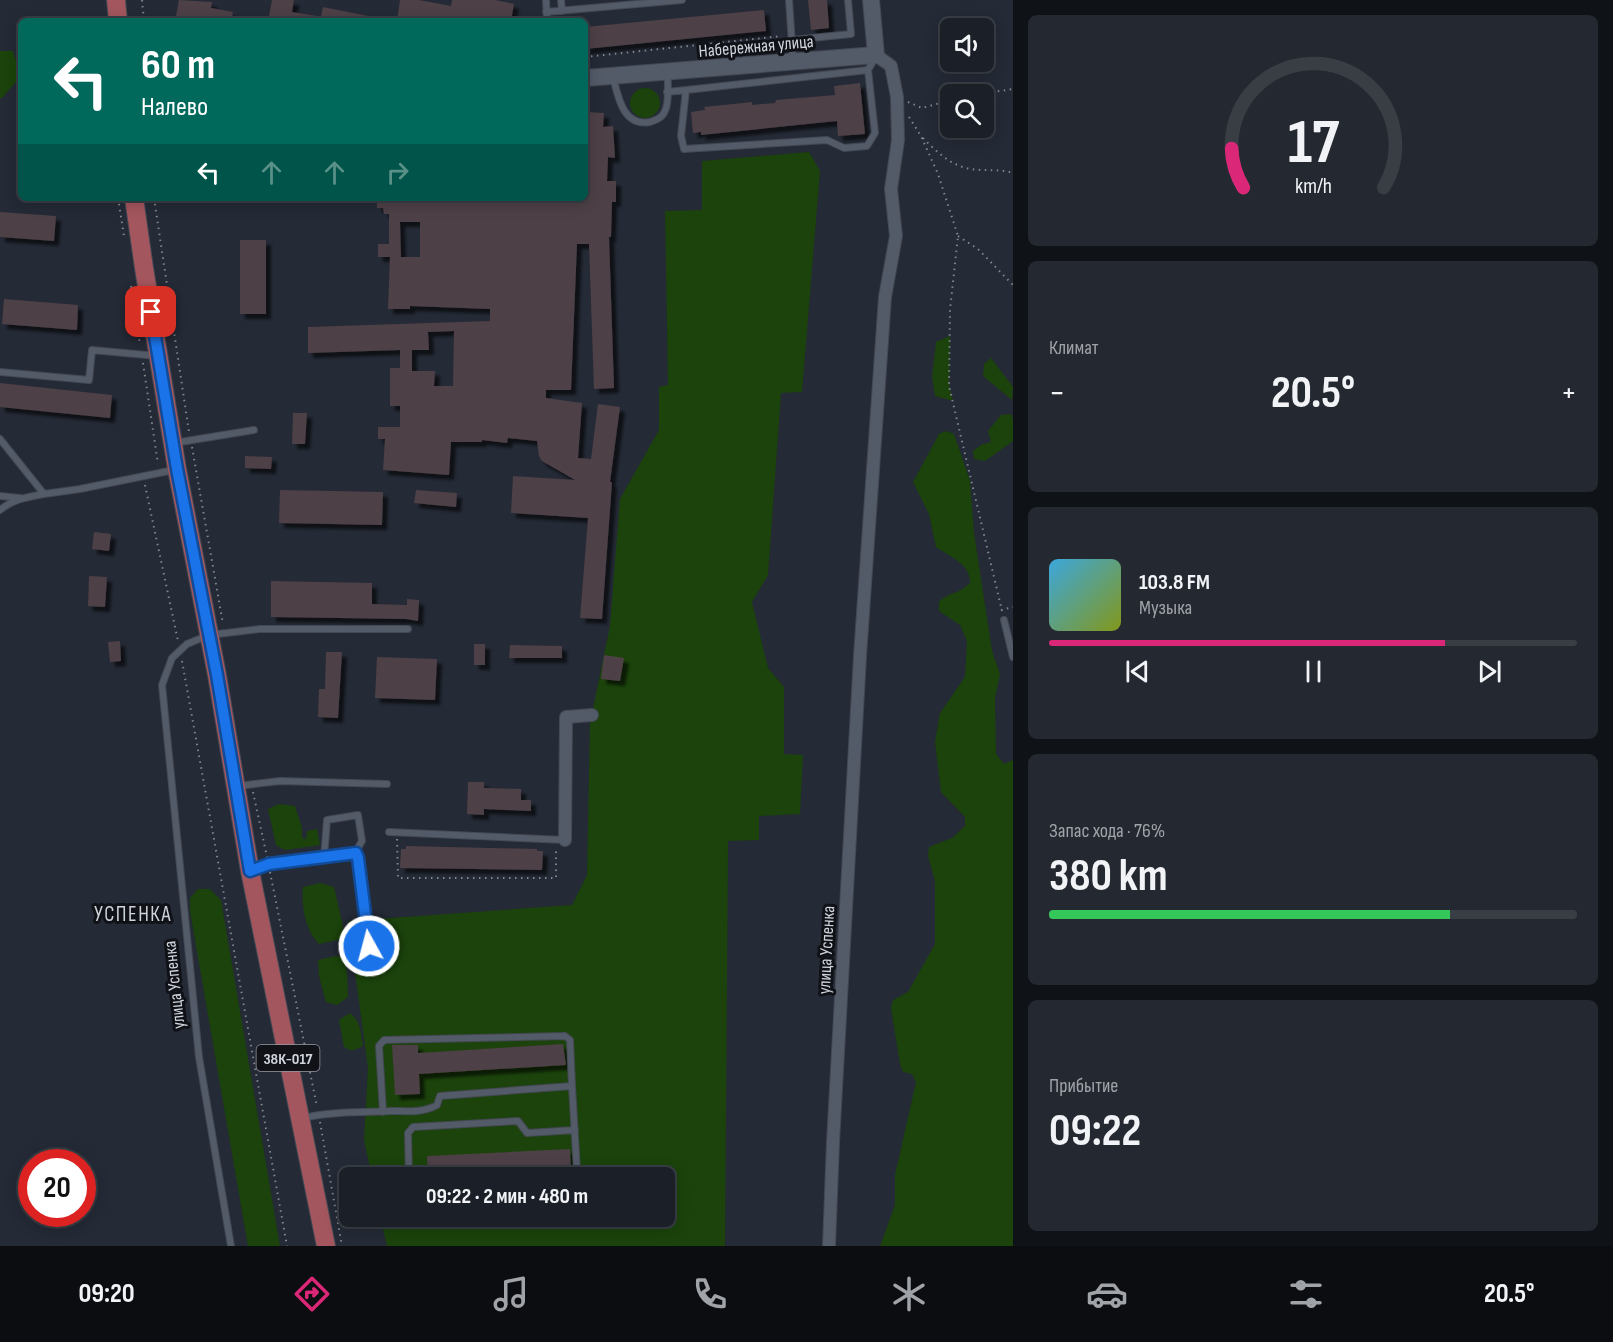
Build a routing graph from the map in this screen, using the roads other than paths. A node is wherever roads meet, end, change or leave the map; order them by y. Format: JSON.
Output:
{"nodes":[{"id":1,"x":116,"y":0,"type":"edge"},
{"id":2,"x":546,"y":0,"type":"edge"},
{"id":3,"x":561,"y":0,"type":"edge"},
{"id":4,"x":682,"y":0,"type":"edge"},
{"id":5,"x":789,"y":0,"type":"edge"},
{"id":6,"x":848,"y":0,"type":"edge"},
{"id":7,"x":871,"y":0,"type":"edge"},
{"id":8,"x":562,"y":11,"type":"junction"},
{"id":9,"x":546,"y":12,"type":"junction"},
{"id":10,"x":117,"y":18,"type":"edge"},
{"id":11,"x":547,"y":18,"type":"edge"},
{"id":12,"x":791,"y":38,"type":"junction"},
{"id":13,"x":876,"y":55,"type":"junction"},
{"id":14,"x":793,"y":62,"type":"junction"},
{"id":15,"x":868,"y":70,"type":"junction"},
{"id":16,"x":668,"y":73,"type":"junction"},
{"id":17,"x":612,"y":76,"type":"junction"},
{"id":18,"x":588,"y":78,"type":"edge"},
{"id":19,"x":686,"y":90,"type":"junction"},
{"id":20,"x":667,"y":92,"type":"junction"},
{"id":21,"x":134,"y":201,"type":"edge"},
{"id":22,"x":150,"y":355,"type":"junction"},
{"id":23,"x":0,"y":372,"type":"edge"},
{"id":24,"x":254,"y":430,"type":"dead end"},
{"id":25,"x":0,"y":439,"type":"edge"},
{"id":26,"x":182,"y":442,"type":"junction"},
{"id":27,"x":177,"y":469,"type":"junction"},
{"id":28,"x":44,"y":494,"type":"junction"},
{"id":29,"x":0,"y":496,"type":"edge"},
{"id":30,"x":20,"y":498,"type":"junction"},
{"id":31,"x":0,"y":510,"type":"edge"},
{"id":32,"x":1004,"y":620,"type":"road end"},
{"id":33,"x":408,"y":629,"type":"dead end"},
{"id":34,"x":217,"y":634,"type":"junction"},
{"id":35,"x":1013,"y":657,"type":"edge"},
{"id":36,"x":592,"y":715,"type":"dead end"},
{"id":37,"x":387,"y":784,"type":"dead end"},
{"id":38,"x":243,"y":785,"type":"junction"},
{"id":39,"x":389,"y":832,"type":"dead end"},
{"id":40,"x":561,"y":844,"type":"joint"},
{"id":41,"x":356,"y":853,"type":"junction"},
{"id":42,"x":324,"y":858,"type":"junction"},
{"id":43,"x":250,"y":871,"type":"junction"},
{"id":44,"x":372,"y":968,"type":"dead end"},
{"id":45,"x":572,"y":1086,"type":"junction"},
{"id":46,"x":382,"y":1112,"type":"junction"},
{"id":47,"x":300,"y":1118,"type":"junction"},
{"id":48,"x":575,"y":1130,"type":"junction"},
{"id":49,"x":409,"y":1167,"type":"edge"},
{"id":50,"x":577,"y":1167,"type":"edge"},
{"id":51,"x":231,"y":1246,"type":"edge"},
{"id":52,"x":326,"y":1246,"type":"edge"},
{"id":53,"x":829,"y":1246,"type":"edge"}],
"edges":[{"from":1,"to":10,"type":"main road"},
{"from":2,"to":9,"type":"lane"},
{"from":3,"to":8,"type":"lane"},
{"from":4,"to":8,"type":"lane"},
{"from":5,"to":12,"type":"lane"},
{"from":6,"to":12,"type":"lane"},
{"from":7,"to":13,"type":"main road"},
{"from":8,"to":9,"type":"lane"},
{"from":9,"to":11,"type":"lane"},
{"from":12,"to":14,"type":"lane"},
{"from":13,"to":14,"type":"main road","name":"Набережная улица"},
{"from":13,"to":15,"type":"lane"},
{"from":13,"to":53,"type":"street","name":"улица Успенка"},
{"from":14,"to":16,"type":"main road","name":"Набережная улица"},
{"from":15,"to":19,"type":"lane"},
{"from":15,"to":19,"type":"lane"},
{"from":16,"to":17,"type":"main road","name":"Набережная улица"},
{"from":16,"to":20,"type":"lane"},
{"from":17,"to":18,"type":"main road","name":"Набережная улица"},
{"from":17,"to":20,"type":"lane"},
{"from":19,"to":20,"type":"lane"},
{"from":21,"to":22,"type":"main road","number":"38К-017"},
{"from":22,"to":23,"type":"lane"},
{"from":22,"to":26,"type":"main road","number":"38К-017"},
{"from":24,"to":26,"type":"lane"},
{"from":25,"to":28,"type":"lane"},
{"from":26,"to":27,"type":"main road","number":"38К-017"},
{"from":27,"to":28,"type":"lane"},
{"from":27,"to":34,"type":"main road","number":"38К-017"},
{"from":28,"to":30,"type":"lane"},
{"from":29,"to":30,"type":"lane"},
{"from":30,"to":31,"type":"lane"},
{"from":32,"to":35,"type":"lane"},
{"from":33,"to":34,"type":"lane"},
{"from":34,"to":38,"type":"main road","number":"38К-017"},
{"from":34,"to":51,"type":"lane","name":"улица Успенка"},
{"from":36,"to":40,"type":"street"},
{"from":37,"to":38,"type":"lane"},
{"from":38,"to":43,"type":"main road","number":"38К-017"},
{"from":39,"to":40,"type":"lane"},
{"from":41,"to":42,"type":"lane"},
{"from":41,"to":42,"type":"lane"},
{"from":41,"to":44,"type":"lane"},
{"from":42,"to":43,"type":"lane"},
{"from":43,"to":47,"type":"main road","number":"38К-017"},
{"from":45,"to":46,"type":"lane"},
{"from":45,"to":46,"type":"lane"},
{"from":45,"to":48,"type":"lane"},
{"from":46,"to":47,"type":"lane"},
{"from":47,"to":52,"type":"main road","number":"38К-017"},
{"from":48,"to":49,"type":"lane"},
{"from":48,"to":50,"type":"lane"}]}
